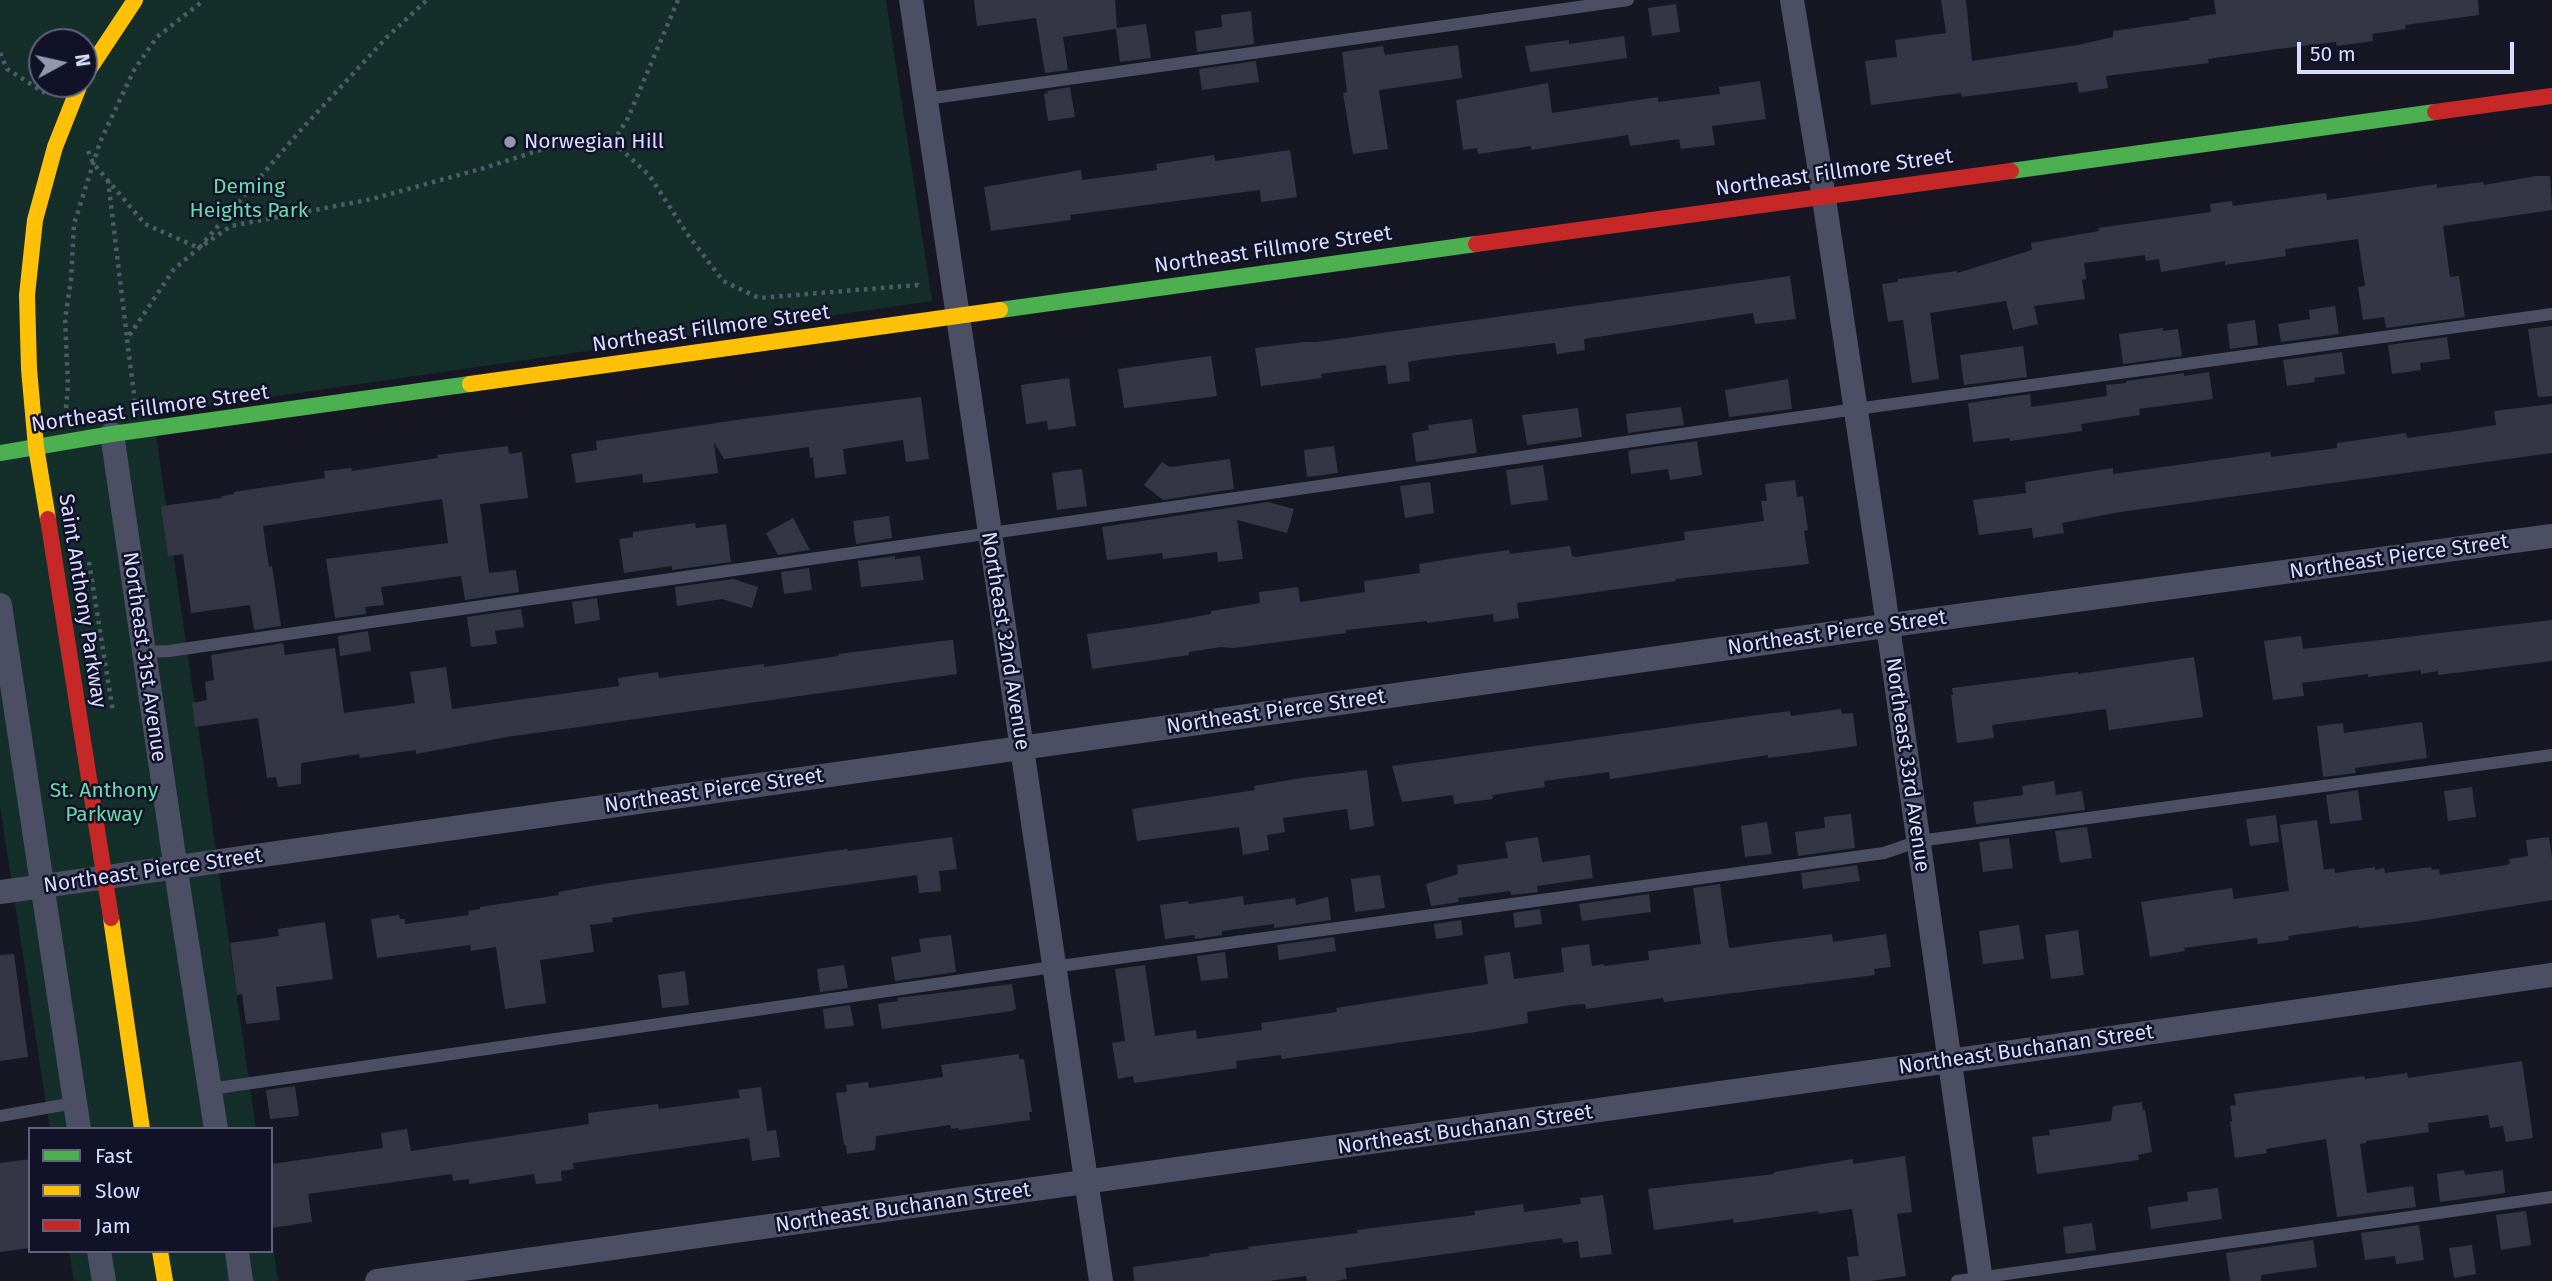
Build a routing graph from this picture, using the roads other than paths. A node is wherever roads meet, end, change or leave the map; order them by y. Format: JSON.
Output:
{"nodes":[{"id":1,"x":135,"y":0,"type":"edge"},
{"id":2,"x":911,"y":0,"type":"edge"},
{"id":3,"x":1628,"y":0,"type":"edge"},
{"id":4,"x":1792,"y":0,"type":"edge"},
{"id":5,"x":98,"y":56,"type":"edge"},
{"id":6,"x":2552,"y":96,"type":"edge"},
{"id":7,"x":74,"y":98,"type":"edge"},
{"id":8,"x":926,"y":99,"type":"junction"},
{"id":9,"x":1823,"y":195,"type":"junction"},
{"id":10,"x":2552,"y":314,"type":"edge"},
{"id":11,"x":957,"y":315,"type":"junction"},
{"id":12,"x":1856,"y":409,"type":"junction"},
{"id":13,"x":112,"y":434,"type":"junction"},
{"id":14,"x":36,"y":446,"type":"junction"},
{"id":15,"x":0,"y":453,"type":"edge"},
{"id":16,"x":989,"y":533,"type":"junction"},
{"id":17,"x":2552,"y":536,"type":"edge"},
{"id":18,"x":0,"y":605,"type":"edge"},
{"id":19,"x":1887,"y":626,"type":"junction"},
{"id":20,"x":144,"y":652,"type":"junction"},
{"id":21,"x":5,"y":669,"type":"edge"},
{"id":22,"x":1022,"y":747,"type":"junction"},
{"id":23,"x":2552,"y":755,"type":"edge"},
{"id":24,"x":1919,"y":842,"type":"junction"},
{"id":25,"x":176,"y":869,"type":"junction"},
{"id":26,"x":105,"y":878,"type":"junction"},
{"id":27,"x":41,"y":887,"type":"junction"},
{"id":28,"x":0,"y":892,"type":"edge"},
{"id":29,"x":1053,"y":967,"type":"junction"},
{"id":30,"x":2552,"y":975,"type":"edge"},
{"id":31,"x":1949,"y":1062,"type":"junction"},
{"id":32,"x":210,"y":1089,"type":"junction"},
{"id":33,"x":74,"y":1104,"type":"junction"},
{"id":34,"x":0,"y":1116,"type":"edge"},
{"id":35,"x":79,"y":1127,"type":"edge"},
{"id":36,"x":142,"y":1127,"type":"edge"},
{"id":37,"x":216,"y":1127,"type":"edge"},
{"id":38,"x":1087,"y":1182,"type":"junction"},
{"id":39,"x":2552,"y":1196,"type":"edge"},
{"id":40,"x":99,"y":1253,"type":"edge"},
{"id":41,"x":160,"y":1253,"type":"edge"},
{"id":42,"x":236,"y":1253,"type":"edge"},
{"id":43,"x":1973,"y":1280,"type":"edge"},
{"id":44,"x":104,"y":1281,"type":"edge"},
{"id":45,"x":164,"y":1281,"type":"edge"},
{"id":46,"x":241,"y":1281,"type":"edge"},
{"id":47,"x":377,"y":1281,"type":"edge"},
{"id":48,"x":1101,"y":1281,"type":"edge"}],
"edges":[{"from":1,"to":5,"type":"street"},
{"from":2,"to":8,"type":"street","name":"Northeast 32nd Avenue"},
{"from":3,"to":8,"type":"lane"},
{"from":4,"to":9,"type":"street","name":"Northeast 33rd Avenue"},
{"from":6,"to":9,"type":"street","name":"Northeast Fillmore Street"},
{"from":7,"to":14,"type":"street","name":"Saint Anthony Parkway"},
{"from":8,"to":11,"type":"street","name":"Northeast 32nd Avenue"},
{"from":9,"to":11,"type":"street","name":"Northeast Fillmore Street"},
{"from":9,"to":12,"type":"street","name":"Northeast 33rd Avenue"},
{"from":10,"to":12,"type":"lane"},
{"from":11,"to":13,"type":"street","name":"Northeast Fillmore Street"},
{"from":11,"to":16,"type":"street","name":"Northeast 32nd Avenue"},
{"from":12,"to":16,"type":"lane"},
{"from":12,"to":19,"type":"street","name":"Northeast 33rd Avenue"},
{"from":13,"to":14,"type":"street","name":"Northeast Fillmore Street"},
{"from":13,"to":20,"type":"street","name":"Northeast 31st Avenue"},
{"from":14,"to":15,"type":"street","name":"Northeast Fillmore Street"},
{"from":14,"to":26,"type":"street","name":"Saint Anthony Parkway"},
{"from":16,"to":20,"type":"lane"},
{"from":16,"to":22,"type":"street","name":"Northeast 32nd Avenue"},
{"from":17,"to":19,"type":"street","name":"Northeast Pierce Street"},
{"from":18,"to":21,"type":"street"},
{"from":19,"to":22,"type":"street","name":"Northeast Pierce Street"},
{"from":19,"to":24,"type":"street","name":"Northeast 33rd Avenue"},
{"from":20,"to":25,"type":"street","name":"Northeast 31st Avenue"},
{"from":21,"to":27,"type":"street"},
{"from":22,"to":25,"type":"street","name":"Northeast Pierce Street"},
{"from":22,"to":29,"type":"street","name":"Northeast 32nd Avenue"},
{"from":23,"to":24,"type":"lane"},
{"from":24,"to":29,"type":"lane"},
{"from":24,"to":31,"type":"street","name":"Northeast 33rd Avenue"},
{"from":25,"to":26,"type":"street","name":"Northeast Pierce Street"},
{"from":25,"to":32,"type":"street","name":"Northeast 31st Avenue"},
{"from":26,"to":27,"type":"street","name":"Northeast Pierce Street"},
{"from":26,"to":36,"type":"street","name":"Saint Anthony Parkway"},
{"from":27,"to":28,"type":"street","name":"Northeast Pierce Street"},
{"from":27,"to":33,"type":"street"},
{"from":29,"to":32,"type":"lane"},
{"from":29,"to":38,"type":"street","name":"Northeast 32nd Avenue"},
{"from":30,"to":31,"type":"street","name":"Northeast Buchanan Street"},
{"from":31,"to":38,"type":"street","name":"Northeast Buchanan Street"},
{"from":31,"to":43,"type":"street","name":"Northeast 33rd Avenue"},
{"from":32,"to":37,"type":"street","name":"Northeast 31st Avenue"},
{"from":33,"to":34,"type":"lane"},
{"from":33,"to":35,"type":"street"},
{"from":38,"to":47,"type":"street","name":"Northeast Buchanan Street"},
{"from":38,"to":48,"type":"street","name":"Northeast 32nd Avenue"},
{"from":39,"to":43,"type":"lane"},
{"from":40,"to":44,"type":"street"},
{"from":41,"to":45,"type":"street"},
{"from":42,"to":46,"type":"street"}]}
